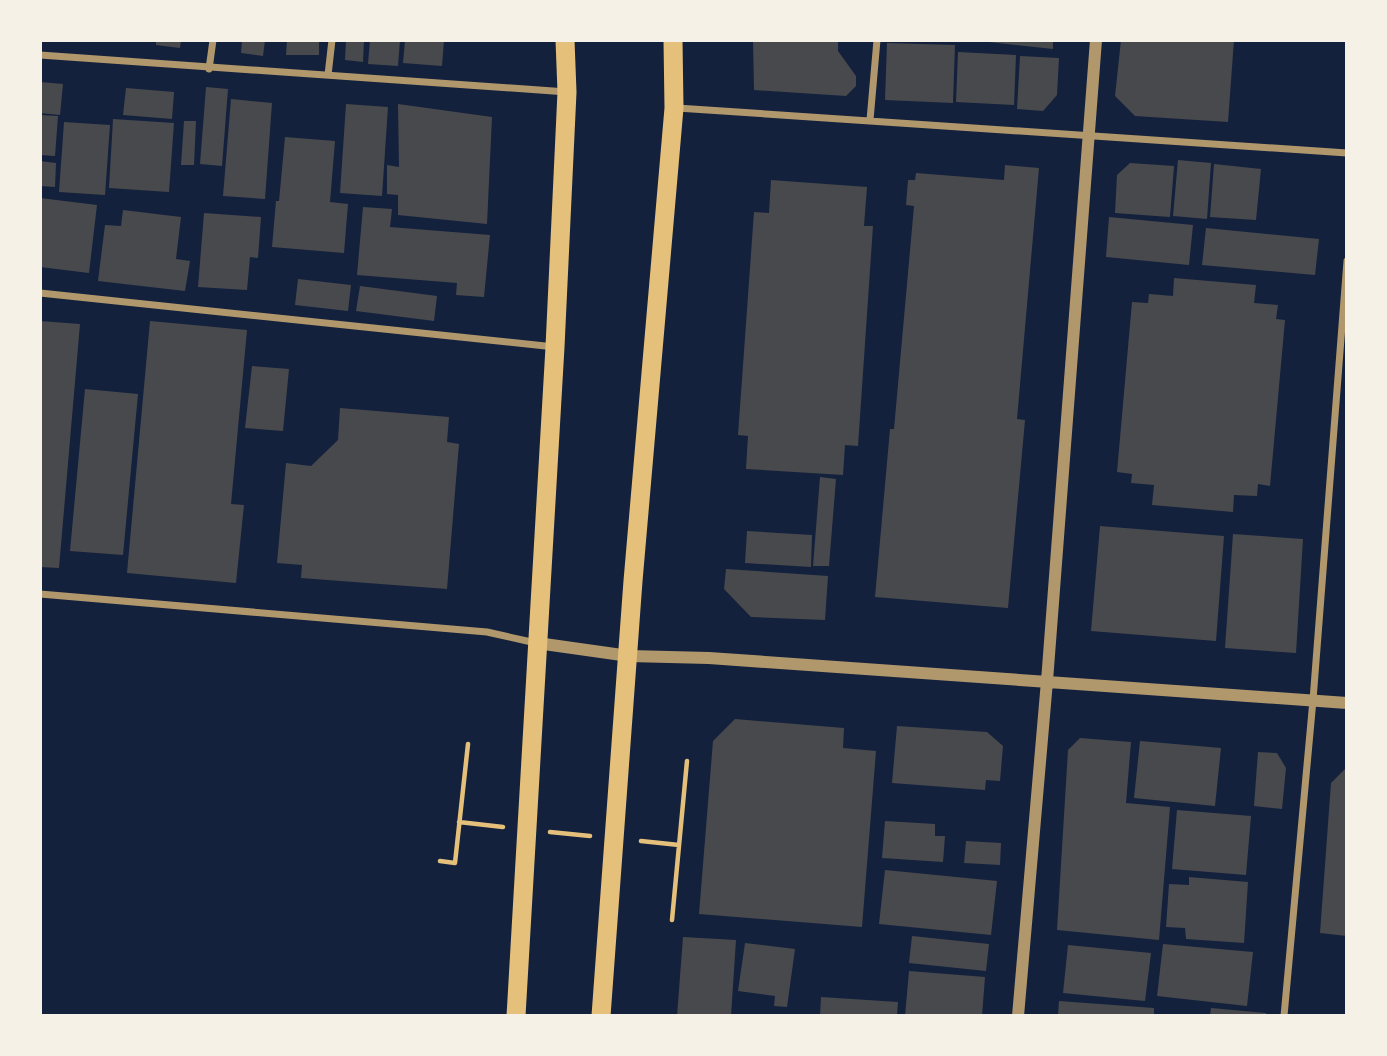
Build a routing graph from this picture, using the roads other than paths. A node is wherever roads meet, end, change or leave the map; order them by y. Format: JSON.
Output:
{"nodes":[{"id":1,"x":213,"y":40,"type":"edge"},
{"id":2,"x":332,"y":40,"type":"edge"},
{"id":3,"x":565,"y":40,"type":"edge"},
{"id":4,"x":673,"y":40,"type":"edge"},
{"id":5,"x":877,"y":40,"type":"edge"},
{"id":6,"x":1096,"y":40,"type":"edge"},
{"id":7,"x":40,"y":55,"type":"edge"},
{"id":8,"x":209,"y":69,"type":"junction"},
{"id":9,"x":328,"y":75,"type":"junction"},
{"id":10,"x":567,"y":92,"type":"junction"},
{"id":11,"x":674,"y":108,"type":"junction"},
{"id":12,"x":870,"y":120,"type":"junction"},
{"id":13,"x":1089,"y":136,"type":"junction"},
{"id":14,"x":1347,"y":153,"type":"edge"},
{"id":15,"x":1347,"y":261,"type":"edge"},
{"id":16,"x":40,"y":293,"type":"edge"},
{"id":17,"x":555,"y":347,"type":"junction"},
{"id":18,"x":40,"y":594,"type":"edge"},
{"id":19,"x":537,"y":643,"type":"junction"},
{"id":20,"x":629,"y":656,"type":"junction"},
{"id":21,"x":1047,"y":681,"type":"junction"},
{"id":22,"x":1313,"y":700,"type":"junction"},
{"id":23,"x":1347,"y":703,"type":"edge"},
{"id":24,"x":516,"y":1016,"type":"edge"},
{"id":25,"x":601,"y":1016,"type":"edge"},
{"id":26,"x":1018,"y":1016,"type":"edge"},
{"id":27,"x":1284,"y":1016,"type":"edge"}],
"edges":[{"from":1,"to":8,"type":"street"},
{"from":2,"to":9,"type":"street"},
{"from":3,"to":10,"type":"highway"},
{"from":4,"to":11,"type":"highway"},
{"from":5,"to":12,"type":"street"},
{"from":6,"to":13,"type":"street"},
{"from":7,"to":8,"type":"street"},
{"from":8,"to":9,"type":"street"},
{"from":9,"to":10,"type":"street"},
{"from":10,"to":17,"type":"highway"},
{"from":11,"to":12,"type":"street"},
{"from":11,"to":20,"type":"highway"},
{"from":12,"to":13,"type":"street"},
{"from":13,"to":14,"type":"street"},
{"from":13,"to":21,"type":"street"},
{"from":15,"to":22,"type":"street"},
{"from":16,"to":17,"type":"street"},
{"from":17,"to":19,"type":"highway"},
{"from":18,"to":19,"type":"street"},
{"from":19,"to":20,"type":"street"},
{"from":19,"to":24,"type":"highway"},
{"from":20,"to":21,"type":"street"},
{"from":20,"to":25,"type":"highway"},
{"from":21,"to":22,"type":"street"},
{"from":21,"to":26,"type":"street"},
{"from":22,"to":23,"type":"street"},
{"from":22,"to":27,"type":"street"}]}
